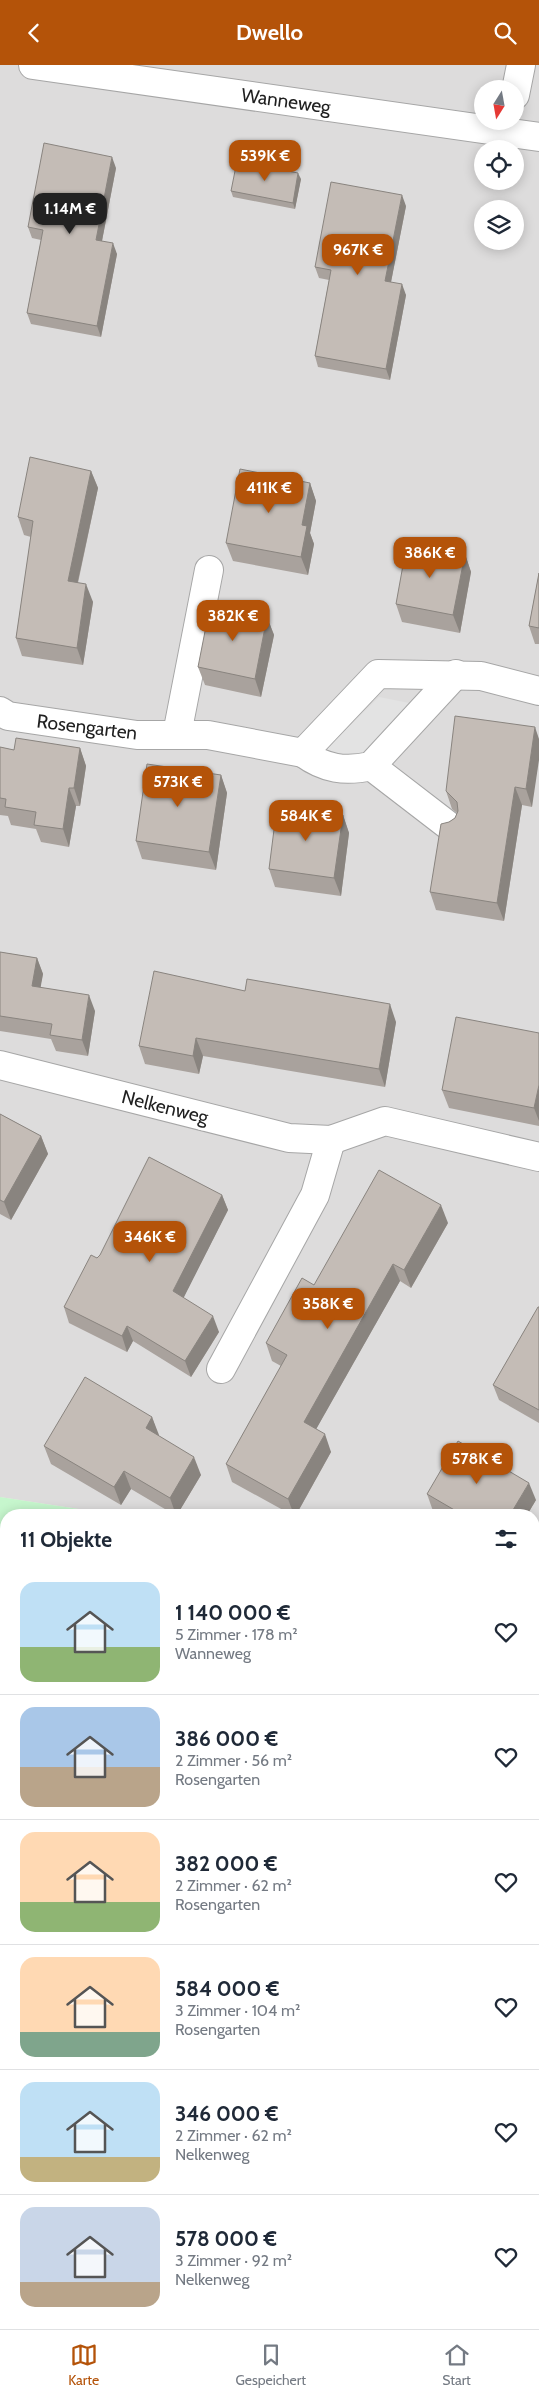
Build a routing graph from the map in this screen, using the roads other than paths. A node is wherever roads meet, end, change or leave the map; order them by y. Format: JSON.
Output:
{"nodes":[{"id":1,"x":33,"y":65,"type":"edge"},
{"id":2,"x":521,"y":65,"type":"edge"},
{"id":3,"x":518,"y":80,"type":"edge"},
{"id":4,"x":474,"y":123,"type":"edge"},
{"id":5,"x":517,"y":130,"type":"edge"},
{"id":6,"x":539,"y":137,"type":"edge"},
{"id":7,"x":209,"y":570,"type":"dead end"},
{"id":8,"x":456,"y":674,"type":"junction"},
{"id":9,"x":539,"y":691,"type":"edge"},
{"id":10,"x":0,"y":711,"type":"edge"},
{"id":11,"x":177,"y":734,"type":"junction"},
{"id":12,"x":303,"y":753,"type":"junction"},
{"id":13,"x":371,"y":766,"type":"junction"},
{"id":14,"x":450,"y":826,"type":"edge"},
{"id":15,"x":0,"y":1065,"type":"edge"},
{"id":16,"x":331,"y":1140,"type":"junction"},
{"id":17,"x":539,"y":1157,"type":"edge"},
{"id":18,"x":221,"y":1369,"type":"dead end"}],
"edges":[{"from":1,"to":4,"type":"street","name":"Wanneweg"},
{"from":2,"to":3,"type":"street"},
{"from":5,"to":6,"type":"street","name":"Wanneweg"},
{"from":7,"to":11,"type":"street"},
{"from":8,"to":9,"type":"street"},
{"from":8,"to":12,"type":"street"},
{"from":8,"to":13,"type":"street"},
{"from":10,"to":11,"type":"street","name":"Rosengarten"},
{"from":11,"to":12,"type":"street","name":"Rosengarten"},
{"from":12,"to":13,"type":"street","name":"Rosengarten"},
{"from":13,"to":14,"type":"street"},
{"from":15,"to":16,"type":"street","name":"Nelkenweg"},
{"from":16,"to":17,"type":"street","name":"Nelkenweg"},
{"from":16,"to":18,"type":"street"}]}
